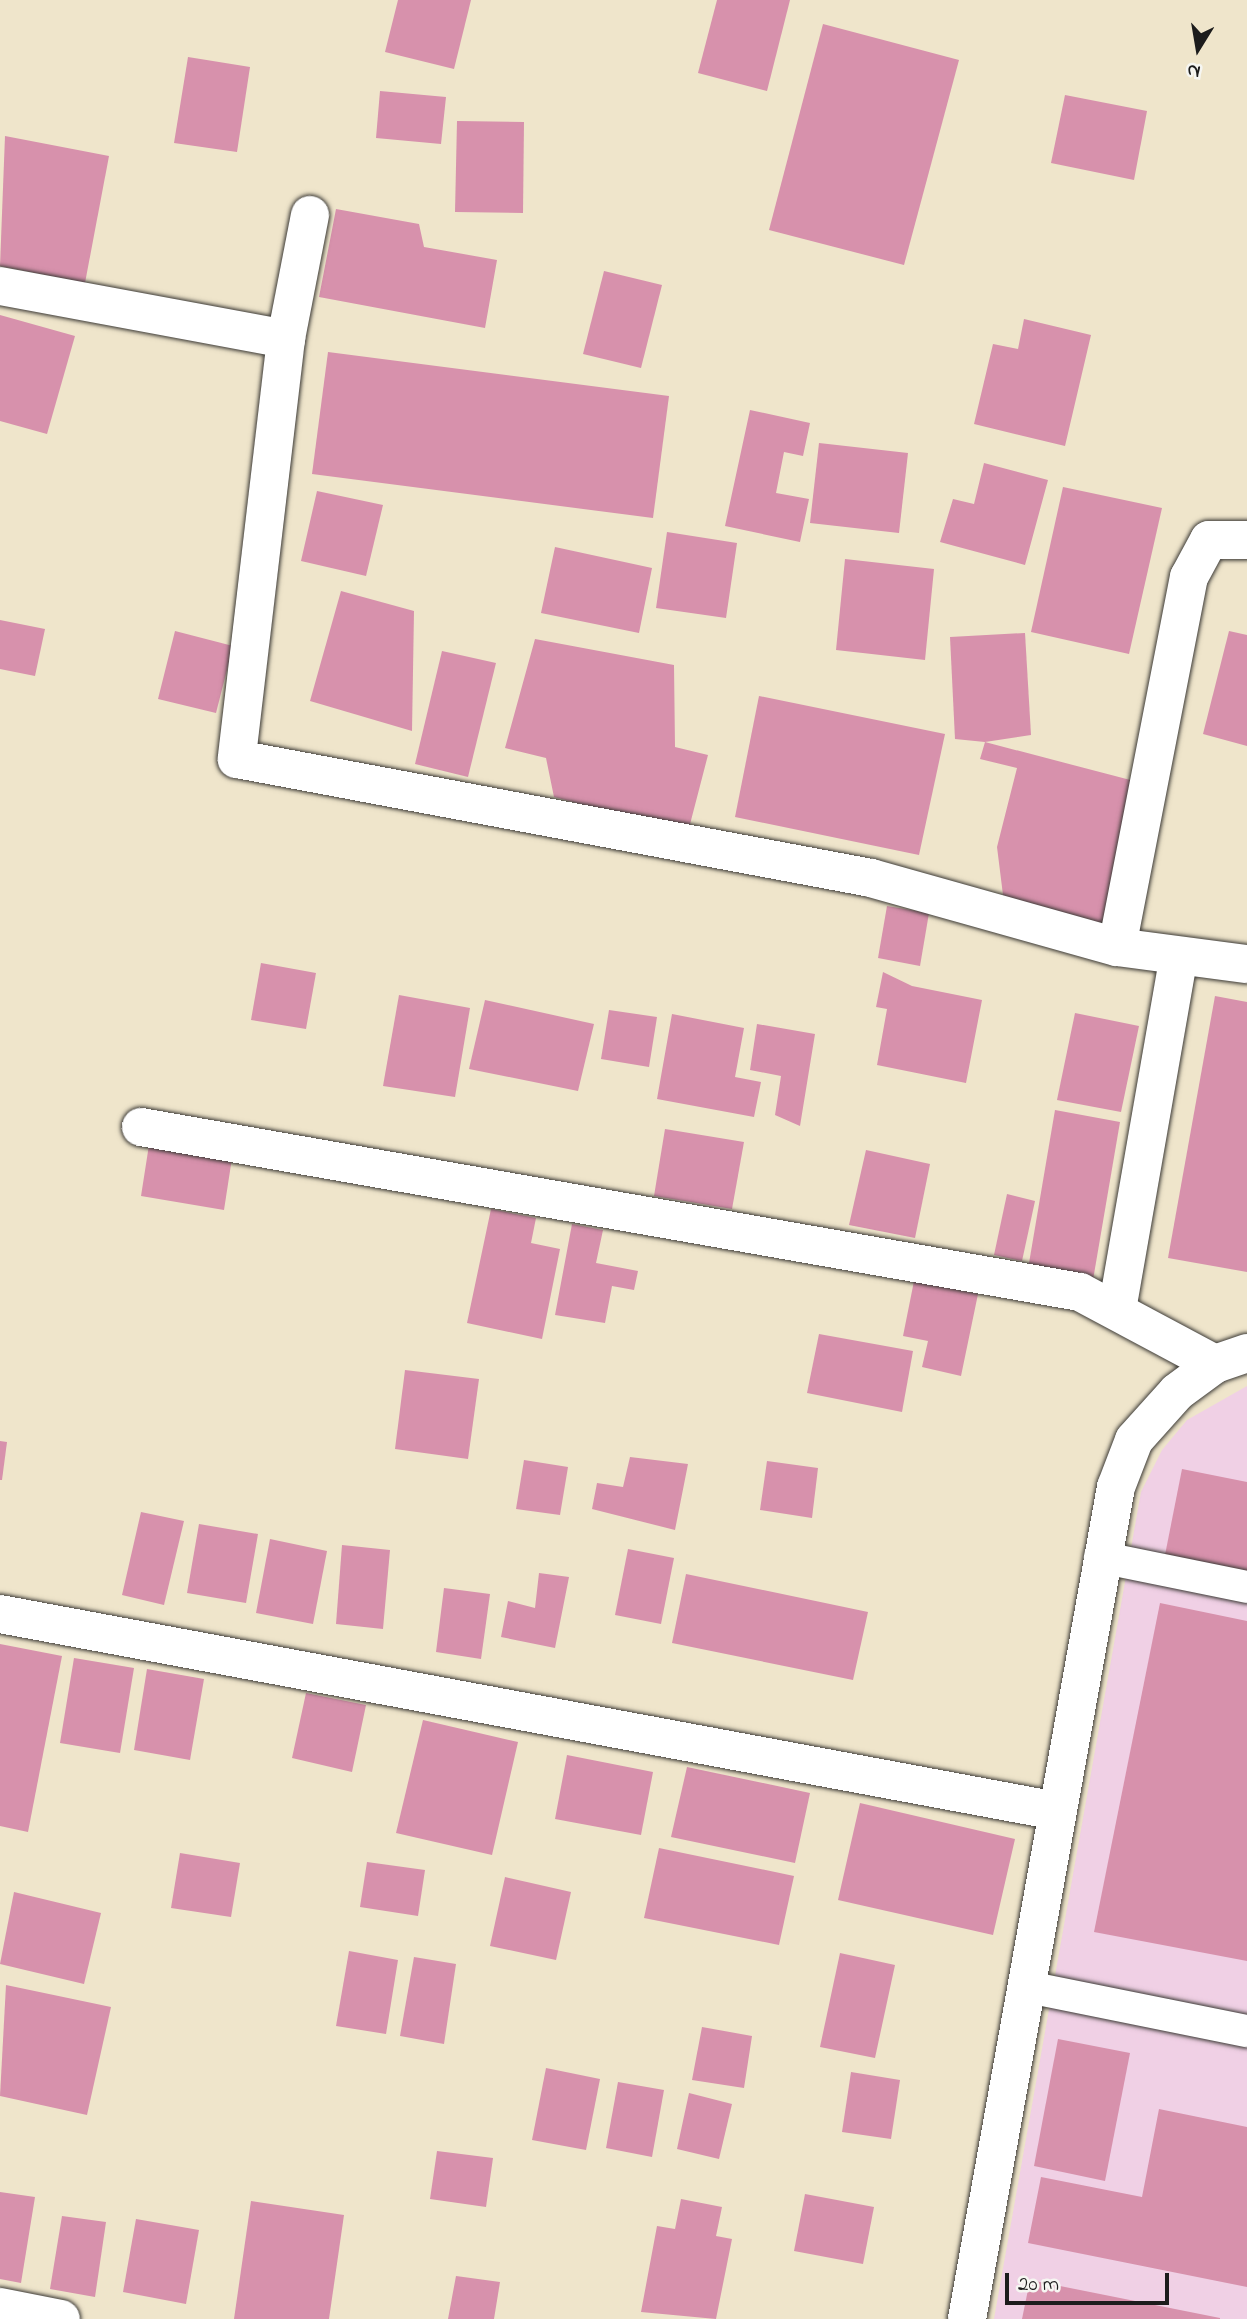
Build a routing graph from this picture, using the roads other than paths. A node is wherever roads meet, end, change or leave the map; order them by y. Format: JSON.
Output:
{"nodes":[{"id":1,"x":310,"y":215,"type":"dead end"},
{"id":2,"x":0,"y":286,"type":"edge"},
{"id":3,"x":286,"y":339,"type":"junction"},
{"id":4,"x":1247,"y":540,"type":"edge"},
{"id":5,"x":1117,"y":947,"type":"junction"},
{"id":6,"x":1179,"y":956,"type":"junction"},
{"id":7,"x":1247,"y":964,"type":"edge"},
{"id":8,"x":141,"y":1127,"type":"dead end"},
{"id":9,"x":1117,"y":1310,"type":"junction"},
{"id":10,"x":1231,"y":1359,"type":"edge"},
{"id":11,"x":1100,"y":1558,"type":"junction"},
{"id":12,"x":1247,"y":1587,"type":"edge"},
{"id":13,"x":0,"y":1614,"type":"edge"},
{"id":14,"x":1057,"y":1811,"type":"junction"},
{"id":15,"x":1028,"y":1987,"type":"junction"},
{"id":16,"x":1247,"y":2031,"type":"edge"},
{"id":17,"x":0,"y":2307,"type":"edge"},
{"id":18,"x":61,"y":2319,"type":"edge"},
{"id":19,"x":967,"y":2319,"type":"edge"}],
"edges":[{"from":1,"to":3,"type":"street"},
{"from":2,"to":3,"type":"street"},
{"from":3,"to":5,"type":"street"},
{"from":4,"to":5,"type":"street"},
{"from":5,"to":6,"type":"street"},
{"from":6,"to":7,"type":"street"},
{"from":6,"to":9,"type":"street"},
{"from":8,"to":9,"type":"street"},
{"from":9,"to":10,"type":"street"},
{"from":10,"to":11,"type":"street"},
{"from":11,"to":12,"type":"lane"},
{"from":11,"to":14,"type":"street"},
{"from":13,"to":14,"type":"street"},
{"from":14,"to":15,"type":"street"},
{"from":15,"to":16,"type":"lane"},
{"from":15,"to":19,"type":"street"},
{"from":17,"to":18,"type":"street"}]}
